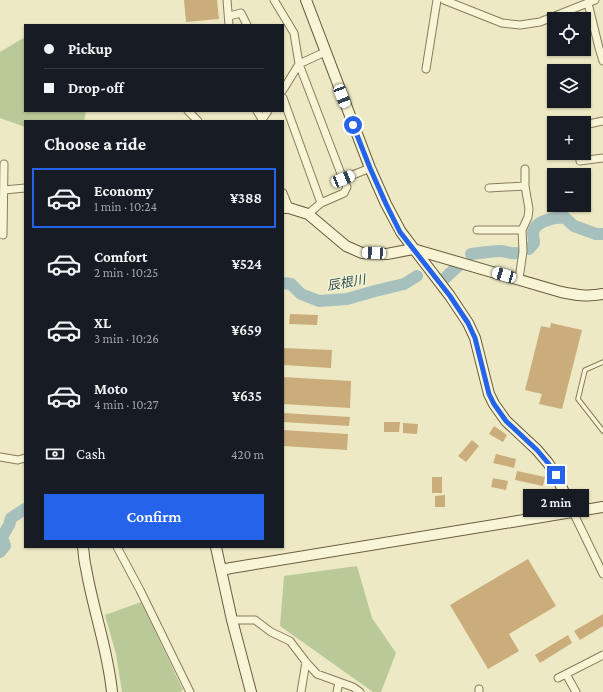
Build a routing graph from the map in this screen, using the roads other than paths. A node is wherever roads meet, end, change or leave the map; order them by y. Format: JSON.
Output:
{"nodes":[{"id":1,"x":227,"y":0,"type":"edge"},
{"id":2,"x":274,"y":0,"type":"edge"},
{"id":3,"x":306,"y":0,"type":"edge"},
{"id":4,"x":437,"y":0,"type":"edge"},
{"id":5,"x":444,"y":0,"type":"edge"},
{"id":6,"x":592,"y":1,"type":"edge"},
{"id":7,"x":229,"y":16,"type":"junction"},
{"id":8,"x":229,"y":24,"type":"edge"},
{"id":9,"x":246,"y":24,"type":"edge"},
{"id":10,"x":325,"y":52,"type":"junction"},
{"id":11,"x":603,"y":61,"type":"edge"},
{"id":12,"x":299,"y":64,"type":"junction"},
{"id":13,"x":426,"y":69,"type":"dead end"},
{"id":14,"x":284,"y":88,"type":"edge"},
{"id":15,"x":284,"y":101,"type":"edge"},
{"id":16,"x":189,"y":112,"type":"edge"},
{"id":17,"x":197,"y":120,"type":"edge"},
{"id":18,"x":603,"y":121,"type":"edge"},
{"id":19,"x":591,"y":124,"type":"edge"},
{"id":20,"x":603,"y":158,"type":"edge"},
{"id":21,"x":591,"y":160,"type":"edge"},
{"id":22,"x":4,"y":164,"type":"dead end"},
{"id":23,"x":370,"y":168,"type":"junction"},
{"id":24,"x":525,"y":169,"type":"dead end"},
{"id":25,"x":343,"y":179,"type":"junction"},
{"id":26,"x":525,"y":186,"type":"junction"},
{"id":27,"x":24,"y":188,"type":"edge"},
{"id":28,"x":490,"y":188,"type":"dead end"},
{"id":29,"x":4,"y":190,"type":"junction"},
{"id":30,"x":284,"y":198,"type":"edge"},
{"id":31,"x":321,"y":203,"type":"junction"},
{"id":32,"x":286,"y":208,"type":"edge"},
{"id":33,"x":308,"y":214,"type":"junction"},
{"id":34,"x":478,"y":230,"type":"dead end"},
{"id":35,"x":522,"y":230,"type":"junction"},
{"id":36,"x":3,"y":235,"type":"dead end"},
{"id":37,"x":413,"y":249,"type":"junction"},
{"id":38,"x":519,"y":279,"type":"junction"},
{"id":39,"x":603,"y":294,"type":"edge"},
{"id":40,"x":603,"y":362,"type":"edge"},
{"id":41,"x":603,"y":431,"type":"edge"},
{"id":42,"x":0,"y":457,"type":"edge"},
{"id":43,"x":24,"y":458,"type":"edge"},
{"id":44,"x":603,"y":507,"type":"edge"},
{"id":45,"x":573,"y":512,"type":"junction"},
{"id":46,"x":83,"y":548,"type":"edge"},
{"id":47,"x":118,"y":548,"type":"edge"},
{"id":48,"x":216,"y":548,"type":"edge"},
{"id":49,"x":221,"y":570,"type":"junction"},
{"id":50,"x":603,"y":574,"type":"edge"},
{"id":51,"x":232,"y":620,"type":"junction"},
{"id":52,"x":603,"y":655,"type":"edge"},
{"id":53,"x":306,"y":662,"type":"junction"},
{"id":54,"x":566,"y":674,"type":"junction"},
{"id":55,"x":558,"y":678,"type":"dead end"},
{"id":56,"x":339,"y":682,"type":"junction"},
{"id":57,"x":112,"y":692,"type":"edge"},
{"id":58,"x":190,"y":692,"type":"edge"},
{"id":59,"x":251,"y":692,"type":"edge"},
{"id":60,"x":301,"y":692,"type":"edge"},
{"id":61,"x":337,"y":692,"type":"edge"},
{"id":62,"x":360,"y":692,"type":"edge"},
{"id":63,"x":576,"y":692,"type":"edge"}],
"edges":[{"from":1,"to":7,"type":"street"},
{"from":2,"to":12,"type":"street"},
{"from":3,"to":10,"type":"street"},
{"from":4,"to":13,"type":"street"},
{"from":5,"to":6,"type":"street"},
{"from":6,"to":11,"type":"street"},
{"from":7,"to":8,"type":"street"},
{"from":7,"to":9,"type":"street"},
{"from":10,"to":12,"type":"street"},
{"from":10,"to":23,"type":"street"},
{"from":12,"to":14,"type":"street"},
{"from":12,"to":25,"type":"street"},
{"from":15,"to":31,"type":"street"},
{"from":16,"to":17,"type":"street"},
{"from":18,"to":19,"type":"street"},
{"from":20,"to":21,"type":"street"},
{"from":22,"to":29,"type":"street"},
{"from":23,"to":25,"type":"street"},
{"from":23,"to":37,"type":"street"},
{"from":24,"to":26,"type":"street"},
{"from":25,"to":31,"type":"street"},
{"from":26,"to":28,"type":"street"},
{"from":26,"to":35,"type":"street"},
{"from":27,"to":29,"type":"street"},
{"from":29,"to":36,"type":"street"},
{"from":30,"to":32,"type":"street"},
{"from":31,"to":33,"type":"street"},
{"from":32,"to":33,"type":"street"},
{"from":33,"to":37,"type":"street"},
{"from":34,"to":35,"type":"street"},
{"from":35,"to":38,"type":"street"},
{"from":37,"to":38,"type":"street"},
{"from":37,"to":45,"type":"street"},
{"from":38,"to":39,"type":"street"},
{"from":40,"to":41,"type":"lane"},
{"from":42,"to":43,"type":"street"},
{"from":44,"to":45,"type":"street"},
{"from":45,"to":49,"type":"street"},
{"from":45,"to":50,"type":"street"},
{"from":46,"to":57,"type":"street"},
{"from":47,"to":58,"type":"street"},
{"from":48,"to":49,"type":"street"},
{"from":49,"to":51,"type":"street"},
{"from":51,"to":53,"type":"street"},
{"from":51,"to":59,"type":"street"},
{"from":52,"to":54,"type":"street"},
{"from":53,"to":56,"type":"street"},
{"from":53,"to":60,"type":"street"},
{"from":54,"to":55,"type":"street"},
{"from":54,"to":63,"type":"street"},
{"from":56,"to":61,"type":"street"},
{"from":56,"to":62,"type":"street"}]}
